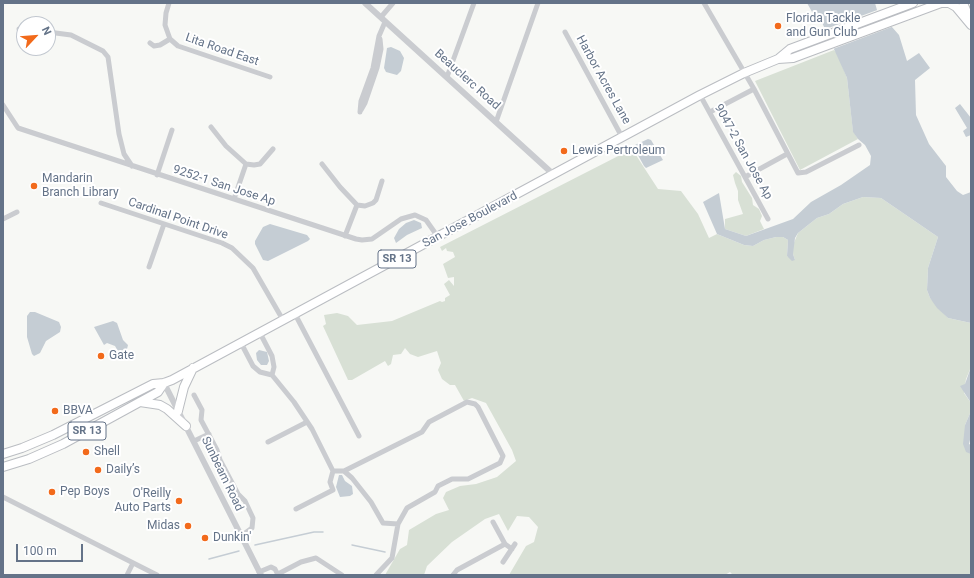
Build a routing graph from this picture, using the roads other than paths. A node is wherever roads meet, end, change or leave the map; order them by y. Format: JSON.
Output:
{"nodes":[{"id":1,"x":169,"y":3,"type":"edge"},
{"id":2,"x":365,"y":3,"type":"edge"},
{"id":3,"x":393,"y":3,"type":"edge"},
{"id":4,"x":474,"y":3,"type":"edge"},
{"id":5,"x":538,"y":3,"type":"edge"},
{"id":6,"x":704,"y":3,"type":"edge"},
{"id":7,"x":913,"y":3,"type":"edge"},
{"id":8,"x":941,"y":3,"type":"edge"},
{"id":9,"x":964,"y":3,"type":"edge"},
{"id":10,"x":971,"y":19,"type":"edge"},
{"id":11,"x":383,"y":20,"type":"junction"},
{"id":12,"x":971,"y":25,"type":"edge"},
{"id":13,"x":565,"y":32,"type":"dead end"},
{"id":14,"x":56,"y":33,"type":"edge"},
{"id":15,"x":170,"y":38,"type":"junction"},
{"id":16,"x":150,"y":43,"type":"dead end"},
{"id":17,"x":778,"y":59,"type":"junction"},
{"id":18,"x":744,"y":73,"type":"junction"},
{"id":19,"x":270,"y":77,"type":"dead end"},
{"id":20,"x":372,"y":77,"type":"junction"},
{"id":21,"x":446,"y":77,"type":"junction"},
{"id":22,"x":754,"y":89,"type":"junction"},
{"id":23,"x":700,"y":95,"type":"junction"},
{"id":24,"x":3,"y":105,"type":"edge"},
{"id":25,"x":710,"y":112,"type":"junction"},
{"id":26,"x":496,"y":122,"type":"junction"},
{"id":27,"x":211,"y":127,"type":"dead end"},
{"id":28,"x":172,"y":130,"type":"dead end"},
{"id":29,"x":622,"y":137,"type":"junction"},
{"id":30,"x":859,"y":145,"type":"dead end"},
{"id":31,"x":273,"y":149,"type":"dead end"},
{"id":32,"x":787,"y":154,"type":"junction"},
{"id":33,"x":246,"y":164,"type":"junction"},
{"id":34,"x":322,"y":164,"type":"dead end"},
{"id":35,"x":132,"y":166,"type":"junction"},
{"id":36,"x":553,"y":174,"type":"junction"},
{"id":37,"x":158,"y":175,"type":"junction"},
{"id":38,"x":745,"y":176,"type":"junction"},
{"id":39,"x":382,"y":181,"type":"dead end"},
{"id":40,"x":234,"y":199,"type":"junction"},
{"id":41,"x":101,"y":203,"type":"dead end"},
{"id":42,"x":357,"y":205,"type":"junction"},
{"id":43,"x":17,"y":212,"type":"dead end"},
{"id":44,"x":3,"y":219,"type":"edge"},
{"id":45,"x":768,"y":219,"type":"dead end"},
{"id":46,"x":164,"y":224,"type":"junction"},
{"id":47,"x":345,"y":236,"type":"junction"},
{"id":48,"x":438,"y":237,"type":"junction"},
{"id":49,"x":149,"y":267,"type":"dead end"},
{"id":50,"x":295,"y":314,"type":"junction"},
{"id":51,"x":283,"y":320,"type":"junction"},
{"id":52,"x":260,"y":333,"type":"junction"},
{"id":53,"x":241,"y":343,"type":"junction"},
{"id":54,"x":193,"y":368,"type":"junction"},
{"id":55,"x":272,"y":375,"type":"junction"},
{"id":56,"x":164,"y":383,"type":"junction"},
{"id":57,"x":194,"y":395,"type":"dead end"},
{"id":58,"x":139,"y":402,"type":"junction"},
{"id":59,"x":178,"y":411,"type":"junction"},
{"id":60,"x":307,"y":422,"type":"junction"},
{"id":61,"x":186,"y":426,"type":"junction"},
{"id":62,"x":208,"y":434,"type":"junction"},
{"id":63,"x":359,"y":436,"type":"dead end"},
{"id":64,"x":194,"y":441,"type":"junction"},
{"id":65,"x":268,"y":442,"type":"dead end"},
{"id":66,"x":3,"y":454,"type":"edge"},
{"id":67,"x":3,"y":467,"type":"edge"},
{"id":68,"x":333,"y":471,"type":"junction"},
{"id":69,"x":344,"y":472,"type":"junction"},
{"id":70,"x":3,"y":497,"type":"edge"},
{"id":71,"x":296,"y":509,"type":"dead end"},
{"id":72,"x":493,"y":522,"type":"dead end"},
{"id":73,"x":398,"y":524,"type":"junction"},
{"id":74,"x":241,"y":536,"type":"junction"},
{"id":75,"x":505,"y":544,"type":"junction"},
{"id":76,"x":503,"y":562,"type":"dead end"},
{"id":77,"x":133,"y":563,"type":"junction"},
{"id":78,"x":260,"y":573,"type":"edge"},
{"id":79,"x":278,"y":574,"type":"edge"},
{"id":80,"x":127,"y":575,"type":"edge"},
{"id":81,"x":157,"y":575,"type":"edge"},
{"id":82,"x":342,"y":575,"type":"edge"},
{"id":83,"x":376,"y":575,"type":"edge"},
{"id":84,"x":453,"y":575,"type":"edge"}],
"edges":[{"from":1,"to":15,"type":"street"},
{"from":2,"to":11,"type":"street","name":"Beauclerc Road"},
{"from":3,"to":11,"type":"street"},
{"from":4,"to":21,"type":"street"},
{"from":5,"to":26,"type":"street"},
{"from":6,"to":18,"type":"street"},
{"from":7,"to":17,"type":"main road","name":"San Jose Boulevard","number":"SR 13"},
{"from":8,"to":12,"type":"main road"},
{"from":8,"to":17,"type":"main road","name":"San Jose Boulevard","number":"SR 13"},
{"from":9,"to":10,"type":"main road"},
{"from":11,"to":20,"type":"street"},
{"from":11,"to":21,"type":"street","name":"Beauclerc Road"},
{"from":13,"to":29,"type":"street","name":"Harbor Acres Lane"},
{"from":14,"to":35,"type":"street"},
{"from":15,"to":16,"type":"street"},
{"from":15,"to":19,"type":"street","name":"Lita Road East"},
{"from":17,"to":18,"type":"main road","name":"San Jose Boulevard","number":"SR 13"},
{"from":18,"to":22,"type":"street"},
{"from":18,"to":23,"type":"main road","name":"San Jose Boulevard","number":"SR 13"},
{"from":20,"to":20,"type":"street"},
{"from":21,"to":26,"type":"street","name":"Beauclerc Road"},
{"from":22,"to":25,"type":"street"},
{"from":22,"to":32,"type":"street"},
{"from":23,"to":25,"type":"street","name":"9047-2 San Jose Ap"},
{"from":23,"to":29,"type":"main road","name":"San Jose Boulevard","number":"SR 13"},
{"from":24,"to":35,"type":"street","name":"9252-1 San Jose Ap"},
{"from":25,"to":38,"type":"street","name":"9047-2 San Jose Ap"},
{"from":26,"to":36,"type":"street","name":"Beauclerc Road"},
{"from":27,"to":33,"type":"street"},
{"from":28,"to":37,"type":"street"},
{"from":29,"to":36,"type":"main road","name":"San Jose Boulevard","number":"SR 13"},
{"from":30,"to":32,"type":"street"},
{"from":31,"to":33,"type":"street"},
{"from":32,"to":38,"type":"street"},
{"from":33,"to":40,"type":"street"},
{"from":34,"to":42,"type":"street"},
{"from":35,"to":37,"type":"street","name":"9252-1 San Jose Ap"},
{"from":36,"to":48,"type":"main road","name":"San Jose Boulevard","number":"SR 13"},
{"from":37,"to":40,"type":"street","name":"9252-1 San Jose Ap"},
{"from":38,"to":45,"type":"street","name":"9047-2 San Jose Ap"},
{"from":39,"to":42,"type":"street"},
{"from":40,"to":47,"type":"street","name":"9252-1 San Jose Ap"},
{"from":41,"to":46,"type":"street","name":"Cardinal Point Drive"},
{"from":42,"to":47,"type":"street"},
{"from":43,"to":44,"type":"street"},
{"from":46,"to":49,"type":"street"},
{"from":46,"to":51,"type":"street","name":"Cardinal Point Drive"},
{"from":47,"to":48,"type":"street","name":"9252-1 San Jose Ap"},
{"from":48,"to":50,"type":"main road","name":"San Jose Boulevard","number":"SR 13"},
{"from":50,"to":51,"type":"main road","name":"San Jose Boulevard","number":"SR 13"},
{"from":50,"to":63,"type":"street"},
{"from":51,"to":52,"type":"main road","name":"San Jose Boulevard","number":"SR 13"},
{"from":52,"to":53,"type":"main road","name":"San Jose Boulevard","number":"SR 13"},
{"from":52,"to":55,"type":"street"},
{"from":53,"to":54,"type":"main road","name":"San Jose Boulevard","number":"SR 13"},
{"from":53,"to":55,"type":"street"},
{"from":54,"to":56,"type":"main road","name":"San Jose Boulevard","number":"SR 13"},
{"from":54,"to":59,"type":"main road"},
{"from":55,"to":60,"type":"street"},
{"from":56,"to":58,"type":"main road","name":"San Jose Boulevard","number":"SR 13"},
{"from":56,"to":59,"type":"street","name":"Sunbeam Road"},
{"from":56,"to":66,"type":"main road","name":"San Jose Boulevard","number":"SR 13"},
{"from":57,"to":62,"type":"street"},
{"from":58,"to":61,"type":"main road"},
{"from":58,"to":67,"type":"main road","name":"San Jose Boulevard","number":"SR 13"},
{"from":59,"to":61,"type":"street","name":"Sunbeam Road"},
{"from":60,"to":65,"type":"street"},
{"from":60,"to":68,"type":"street"},
{"from":61,"to":64,"type":"street","name":"Sunbeam Road"},
{"from":62,"to":64,"type":"street"},
{"from":62,"to":74,"type":"street"},
{"from":64,"to":74,"type":"street","name":"Sunbeam Road"},
{"from":68,"to":69,"type":"street"},
{"from":68,"to":71,"type":"street"},
{"from":69,"to":73,"type":"street"},
{"from":69,"to":73,"type":"street"},
{"from":70,"to":77,"type":"street"},
{"from":72,"to":75,"type":"street"},
{"from":73,"to":83,"type":"street"},
{"from":74,"to":78,"type":"street","name":"Sunbeam Road"},
{"from":75,"to":76,"type":"street"},
{"from":75,"to":84,"type":"street"},
{"from":77,"to":80,"type":"street"},
{"from":77,"to":81,"type":"street"},
{"from":78,"to":79,"type":"street"},
{"from":79,"to":82,"type":"street"}]}
